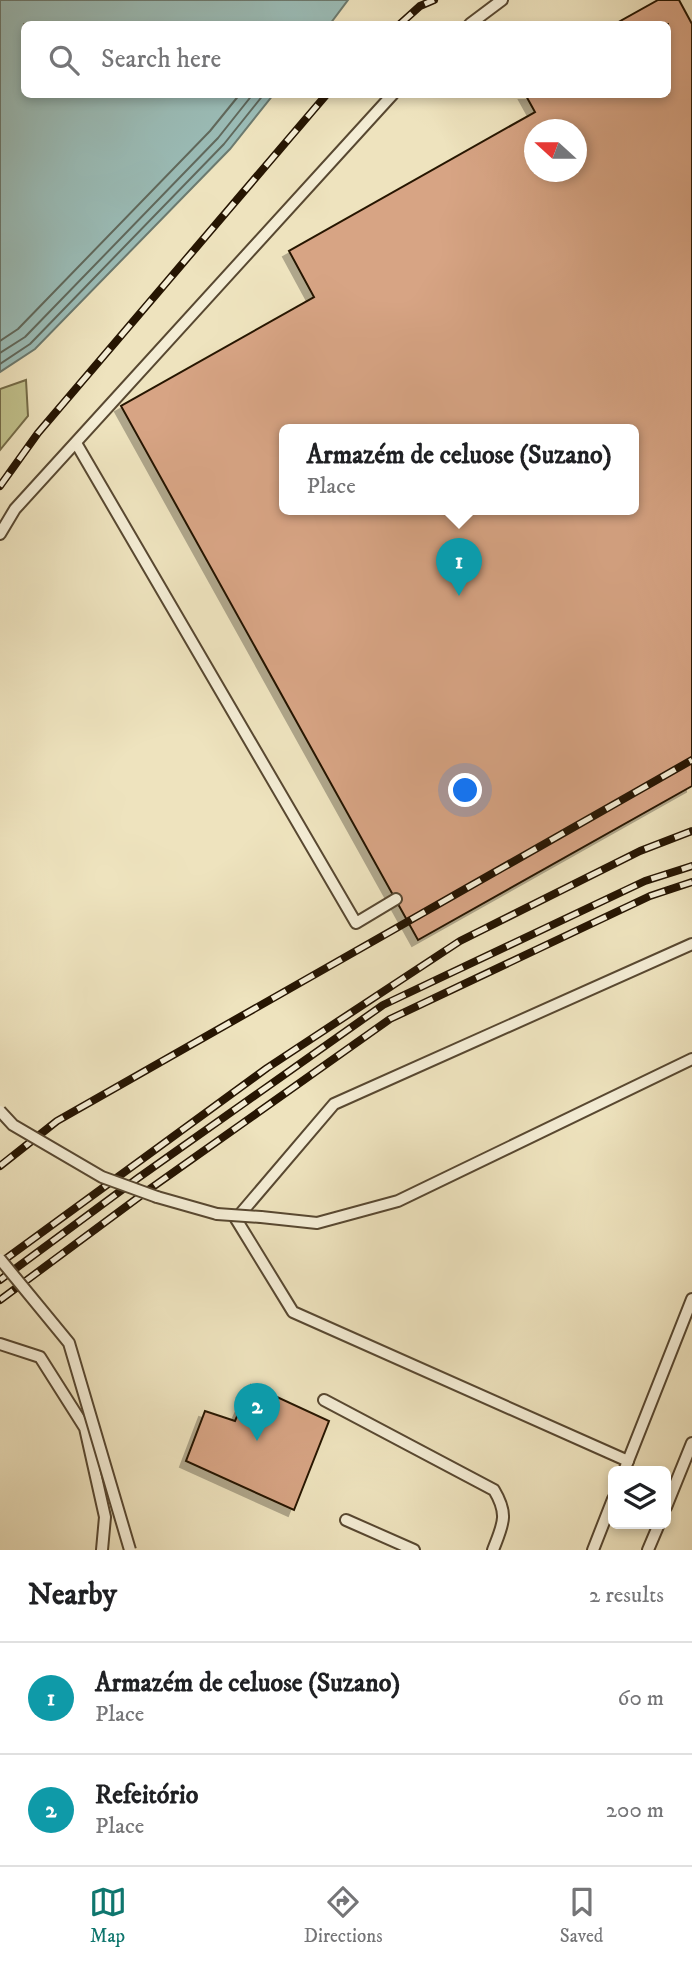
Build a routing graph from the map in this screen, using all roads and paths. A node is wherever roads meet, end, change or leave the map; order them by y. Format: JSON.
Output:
{"nodes":[{"id":1,"x":502,"y":0,"type":"edge"},
{"id":2,"x":474,"y":21,"type":"edge"},
{"id":3,"x":389,"y":98,"type":"edge"},
{"id":4,"x":76,"y":443,"type":"junction"},
{"id":5,"x":0,"y":534,"type":"edge"},
{"id":6,"x":396,"y":900,"type":"dead end"},
{"id":7,"x":692,"y":944,"type":"edge"},
{"id":8,"x":692,"y":1059,"type":"edge"},
{"id":9,"x":0,"y":1111,"type":"edge"},
{"id":10,"x":0,"y":1259,"type":"edge"},
{"id":11,"x":692,"y":1299,"type":"edge"},
{"id":12,"x":0,"y":1344,"type":"edge"},
{"id":13,"x":324,"y":1400,"type":"dead end"},
{"id":14,"x":692,"y":1443,"type":"edge"},
{"id":15,"x":626,"y":1466,"type":"edge"},
{"id":16,"x":671,"y":1495,"type":"edge"},
{"id":17,"x":608,"y":1512,"type":"edge"},
{"id":18,"x":346,"y":1520,"type":"dead end"},
{"id":19,"x":657,"y":1529,"type":"edge"},
{"id":20,"x":102,"y":1550,"type":"edge"},
{"id":21,"x":130,"y":1550,"type":"edge"},
{"id":22,"x":414,"y":1550,"type":"edge"},
{"id":23,"x":493,"y":1550,"type":"edge"},
{"id":24,"x":593,"y":1550,"type":"edge"},
{"id":25,"x":648,"y":1550,"type":"edge"}],
"edges":[{"from":1,"to":2,"type":"lane"},
{"from":3,"to":4,"type":"lane"},
{"from":4,"to":5,"type":"lane"},
{"from":4,"to":6,"type":"lane"},
{"from":7,"to":15,"type":"lane"},
{"from":8,"to":9,"type":"lane","bridge":true},
{"from":10,"to":21,"type":"lane","bridge":true},
{"from":11,"to":15,"type":"lane"},
{"from":12,"to":20,"type":"lane"},
{"from":13,"to":23,"type":"lane"},
{"from":14,"to":16,"type":"lane"},
{"from":17,"to":24,"type":"lane"},
{"from":18,"to":22,"type":"lane"},
{"from":19,"to":25,"type":"lane"}]}
